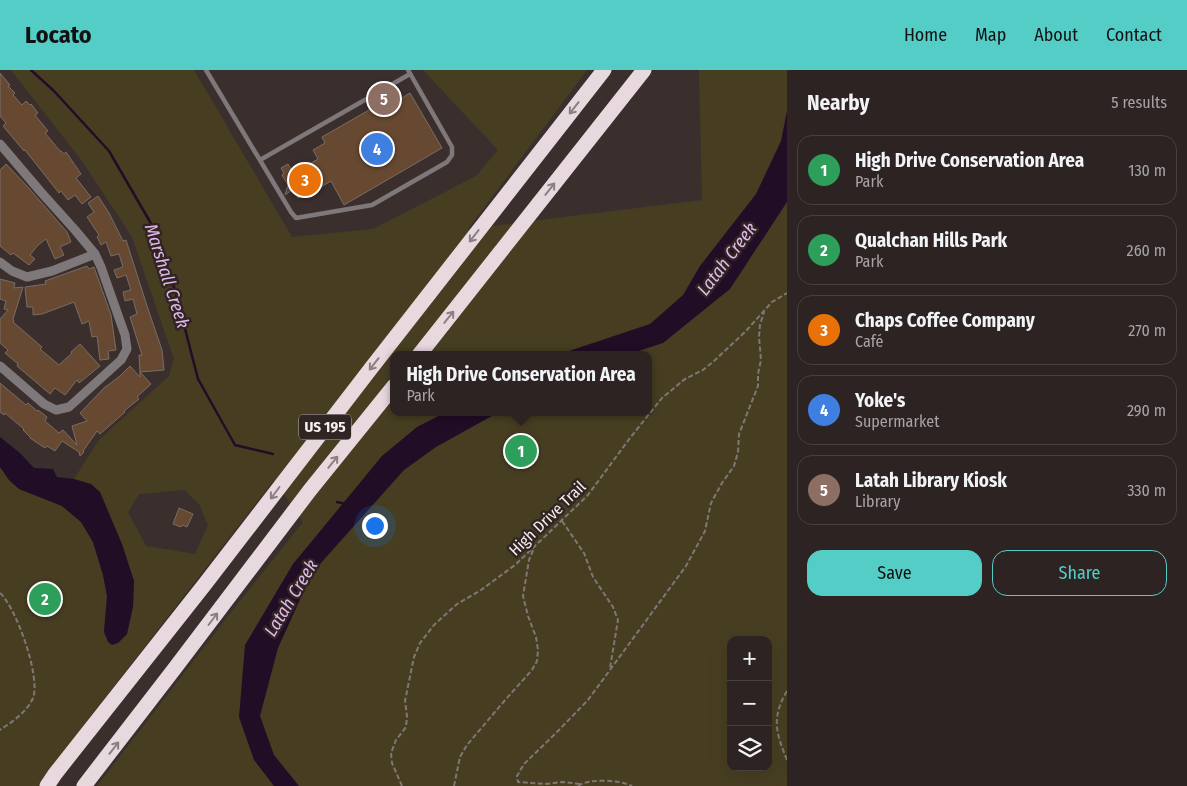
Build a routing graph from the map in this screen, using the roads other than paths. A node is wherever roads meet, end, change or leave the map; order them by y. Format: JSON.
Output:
{"nodes":[{"id":1,"x":206,"y":70,"type":"edge"},
{"id":2,"x":604,"y":70,"type":"edge"},
{"id":3,"x":644,"y":70,"type":"edge"},
{"id":4,"x":409,"y":72,"type":"edge"},
{"id":5,"x":0,"y":144,"type":"edge"},
{"id":6,"x":260,"y":160,"type":"junction"},
{"id":7,"x":95,"y":254,"type":"junction"},
{"id":8,"x":0,"y":262,"type":"edge"},
{"id":9,"x":422,"y":351,"type":"edge"},
{"id":10,"x":0,"y":366,"type":"edge"},
{"id":11,"x":390,"y":391,"type":"edge"},
{"id":12,"x":47,"y":786,"type":"edge"},
{"id":13,"x":84,"y":786,"type":"edge"}],
"edges":[{"from":1,"to":6,"type":"lane"},
{"from":2,"to":12,"type":"highway","number":"US 195","one_way":true},
{"from":9,"to":3,"type":"highway","one_way":true},
{"from":4,"to":6,"type":"lane"},
{"from":4,"to":6,"type":"lane"},
{"from":5,"to":7,"type":"street"},
{"from":7,"to":8,"type":"street"},
{"from":7,"to":10,"type":"street"},
{"from":13,"to":11,"type":"highway","number":"US 195","one_way":true}]}
